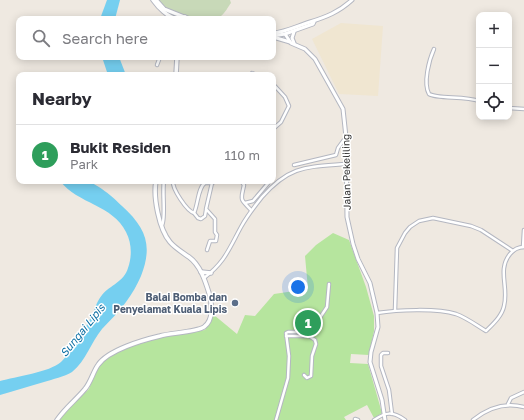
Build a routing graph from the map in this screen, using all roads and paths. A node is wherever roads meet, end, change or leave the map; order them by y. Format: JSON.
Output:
{"nodes":[{"id":1,"x":153,"y":0,"type":"edge"},
{"id":2,"x":156,"y":0,"type":"edge"},
{"id":3,"x":352,"y":0,"type":"edge"},
{"id":4,"x":163,"y":11,"type":"junction"},
{"id":5,"x":174,"y":14,"type":"joint"},
{"id":6,"x":168,"y":16,"type":"edge"},
{"id":7,"x":172,"y":16,"type":"edge"},
{"id":8,"x":181,"y":16,"type":"edge"},
{"id":9,"x":314,"y":22,"type":"junction"},
{"id":10,"x":290,"y":30,"type":"junction"},
{"id":11,"x":295,"y":30,"type":"junction"},
{"id":12,"x":281,"y":32,"type":"junction"},
{"id":13,"x":276,"y":34,"type":"edge"},
{"id":14,"x":286,"y":34,"type":"junction"},
{"id":15,"x":276,"y":35,"type":"edge"},
{"id":16,"x":276,"y":36,"type":"edge"},
{"id":17,"x":293,"y":43,"type":"junction"},
{"id":18,"x":434,"y":49,"type":"dead end"},
{"id":19,"x":159,"y":60,"type":"edge"},
{"id":20,"x":177,"y":60,"type":"edge"},
{"id":21,"x":157,"y":65,"type":"dead end"},
{"id":22,"x":176,"y":72,"type":"edge"},
{"id":23,"x":276,"y":87,"type":"edge"},
{"id":24,"x":476,"y":100,"type":"edge"},
{"id":25,"x":512,"y":108,"type":"edge"},
{"id":26,"x":524,"y":109,"type":"edge"},
{"id":27,"x":276,"y":126,"type":"edge"},
{"id":28,"x":346,"y":137,"type":"junction"},
{"id":29,"x":346,"y":164,"type":"junction"},
{"id":30,"x":294,"y":165,"type":"dead end"},
{"id":31,"x":276,"y":183,"type":"edge"},
{"id":32,"x":156,"y":184,"type":"edge"},
{"id":33,"x":164,"y":184,"type":"edge"},
{"id":34,"x":173,"y":184,"type":"edge"},
{"id":35,"x":203,"y":184,"type":"edge"},
{"id":36,"x":212,"y":184,"type":"edge"},
{"id":37,"x":243,"y":184,"type":"edge"},
{"id":38,"x":267,"y":184,"type":"edge"},
{"id":39,"x":274,"y":184,"type":"edge"},
{"id":40,"x":245,"y":203,"type":"junction"},
{"id":41,"x":206,"y":209,"type":"junction"},
{"id":42,"x":251,"y":210,"type":"junction"},
{"id":43,"x":194,"y":213,"type":"junction"},
{"id":44,"x":162,"y":225,"type":"junction"},
{"id":45,"x":524,"y":230,"type":"edge"},
{"id":46,"x":523,"y":247,"type":"edge"},
{"id":47,"x":207,"y":250,"type":"dead end"},
{"id":48,"x":513,"y":251,"type":"junction"},
{"id":49,"x":201,"y":272,"type":"junction"},
{"id":50,"x":210,"y":274,"type":"junction"},
{"id":51,"x":204,"y":278,"type":"junction"},
{"id":52,"x":206,"y":284,"type":"junction"},
{"id":53,"x":329,"y":284,"type":"dead end"},
{"id":54,"x":395,"y":310,"type":"junction"},
{"id":55,"x":377,"y":313,"type":"junction"},
{"id":56,"x":286,"y":336,"type":"junction"},
{"id":57,"x":388,"y":353,"type":"dead end"},
{"id":58,"x":304,"y":375,"type":"dead end"},
{"id":59,"x":524,"y":392,"type":"edge"},
{"id":60,"x":508,"y":404,"type":"junction"},
{"id":61,"x":524,"y":407,"type":"edge"},
{"id":62,"x":384,"y":414,"type":"junction"},
{"id":63,"x":392,"y":414,"type":"junction"},
{"id":64,"x":57,"y":420,"type":"edge"},
{"id":65,"x":276,"y":420,"type":"edge"},
{"id":66,"x":374,"y":420,"type":"edge"},
{"id":67,"x":385,"y":420,"type":"edge"},
{"id":68,"x":405,"y":420,"type":"edge"},
{"id":69,"x":472,"y":420,"type":"edge"}],
"edges":[{"from":1,"to":4,"type":"main road"},
{"from":2,"to":5,"type":"main road"},
{"from":3,"to":9,"type":"street"},
{"from":4,"to":6,"type":"main road"},
{"from":4,"to":7,"type":"main road"},
{"from":5,"to":8,"type":"main road"},
{"from":9,"to":10,"type":"street"},
{"from":9,"to":11,"type":"street"},
{"from":10,"to":12,"type":"street"},
{"from":10,"to":14,"type":"street"},
{"from":11,"to":14,"type":"street"},
{"from":11,"to":17,"type":"street"},
{"from":12,"to":13,"type":"street"},
{"from":12,"to":14,"type":"street"},
{"from":14,"to":15,"type":"street"},
{"from":14,"to":17,"type":"street","name":"Jalan Pekeliling"},
{"from":16,"to":17,"type":"street"},
{"from":17,"to":28,"type":"street","name":"Jalan Pekeliling"},
{"from":18,"to":24,"type":"street"},
{"from":19,"to":21,"type":"street"},
{"from":20,"to":22,"type":"main road"},
{"from":23,"to":27,"type":"street"},
{"from":25,"to":26,"type":"street"},
{"from":28,"to":29,"type":"street","name":"Jalan Pekeliling"},
{"from":28,"to":30,"type":"street"},
{"from":29,"to":31,"type":"street"},
{"from":29,"to":55,"type":"street","name":"Jalan Pekeliling"},
{"from":32,"to":44,"type":"main road"},
{"from":33,"to":44,"type":"street"},
{"from":34,"to":43,"type":"street"},
{"from":35,"to":43,"type":"street"},
{"from":36,"to":41,"type":"street"},
{"from":37,"to":40,"type":"street"},
{"from":38,"to":40,"type":"street"},
{"from":39,"to":42,"type":"street"},
{"from":40,"to":42,"type":"street"},
{"from":41,"to":43,"type":"street"},
{"from":41,"to":47,"type":"street"},
{"from":42,"to":50,"type":"street"},
{"from":44,"to":49,"type":"main road"},
{"from":45,"to":46,"type":"street"},
{"from":46,"to":48,"type":"street"},
{"from":48,"to":54,"type":"street"},
{"from":48,"to":54,"type":"street"},
{"from":49,"to":50,"type":"main road"},
{"from":49,"to":51,"type":"main road"},
{"from":50,"to":51,"type":"street"},
{"from":50,"to":52,"type":"main road"},
{"from":51,"to":52,"type":"main road"},
{"from":52,"to":64,"type":"main road"},
{"from":53,"to":56,"type":"street"},
{"from":54,"to":55,"type":"street"},
{"from":55,"to":62,"type":"street","name":"Jalan Pekeliling"},
{"from":56,"to":58,"type":"street"},
{"from":56,"to":65,"type":"street"},
{"from":57,"to":63,"type":"street"},
{"from":59,"to":60,"type":"street"},
{"from":60,"to":61,"type":"street"},
{"from":60,"to":69,"type":"street"},
{"from":62,"to":63,"type":"street"},
{"from":62,"to":66,"type":"street"},
{"from":62,"to":67,"type":"street","name":"Jalan Pekeliling"},
{"from":63,"to":68,"type":"street"}]}
